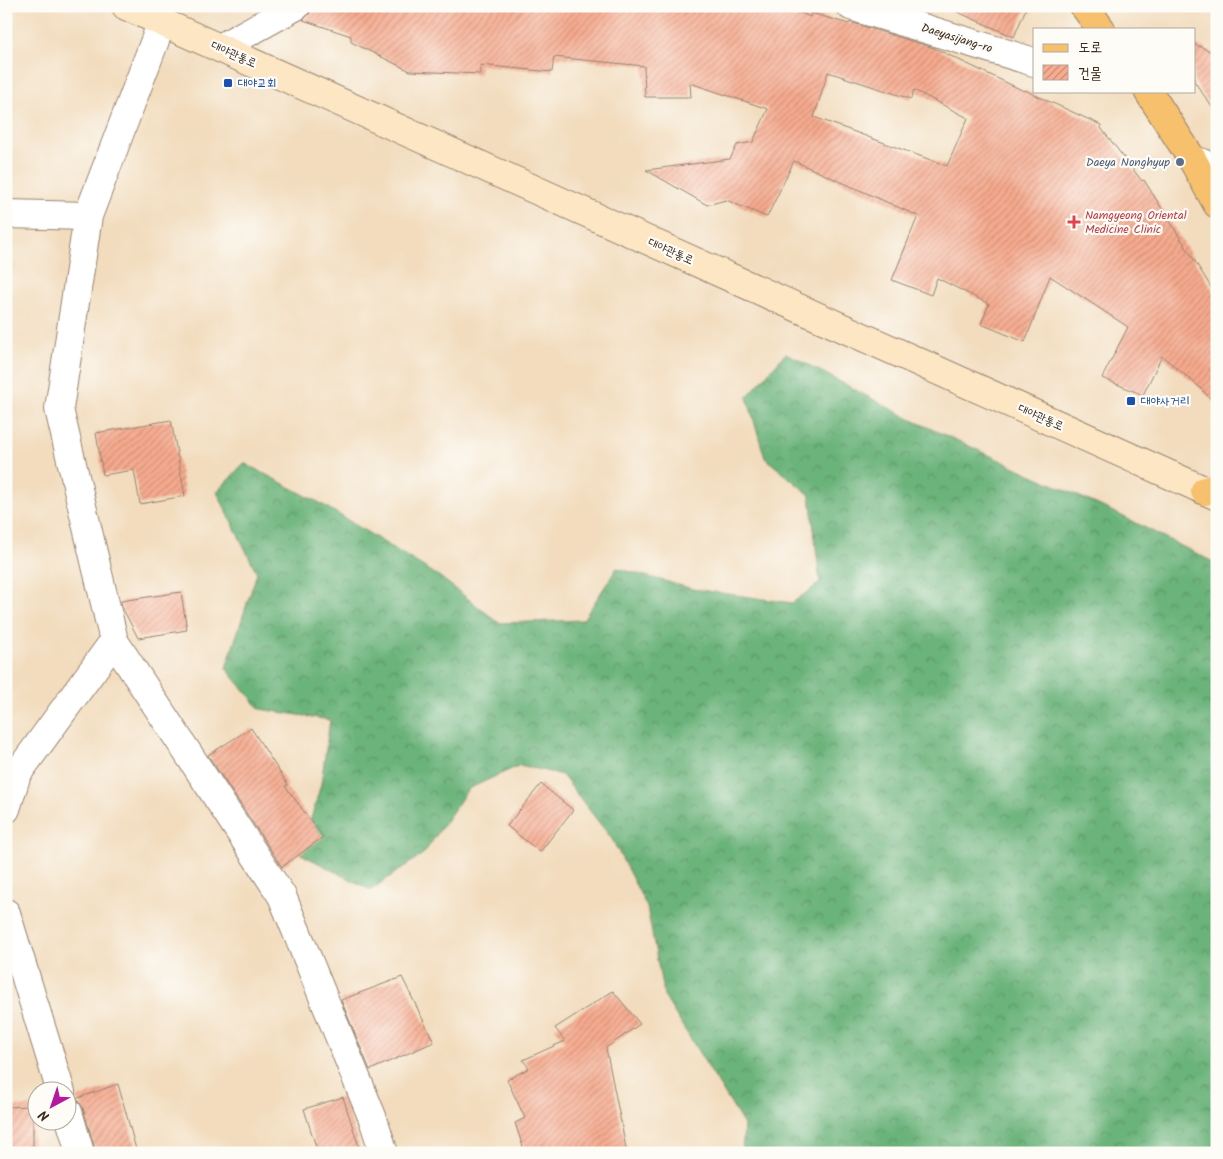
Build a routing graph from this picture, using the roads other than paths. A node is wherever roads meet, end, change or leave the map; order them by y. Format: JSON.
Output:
{"nodes":[{"id":1,"x":126,"y":6,"type":"edge"},
{"id":2,"x":296,"y":6,"type":"edge"},
{"id":3,"x":851,"y":6,"type":"edge"},
{"id":4,"x":1084,"y":6,"type":"edge"},
{"id":5,"x":162,"y":22,"type":"junction"},
{"id":6,"x":1100,"y":28,"type":"edge"},
{"id":7,"x":220,"y":48,"type":"junction"},
{"id":8,"x":1033,"y":62,"type":"edge"},
{"id":9,"x":1144,"y":93,"type":"edge"},
{"id":10,"x":1192,"y":159,"type":"junction"},
{"id":11,"x":1217,"y":169,"type":"edge"},
{"id":12,"x":1217,"y":204,"type":"edge"},
{"id":13,"x":6,"y":214,"type":"edge"},
{"id":14,"x":88,"y":216,"type":"junction"},
{"id":15,"x":1213,"y":491,"type":"edge"},
{"id":16,"x":114,"y":641,"type":"junction"},
{"id":17,"x":6,"y":809,"type":"edge"},
{"id":18,"x":6,"y":914,"type":"edge"},
{"id":19,"x":58,"y":1082,"type":"edge"},
{"id":20,"x":74,"y":1132,"type":"edge"},
{"id":21,"x":80,"y":1153,"type":"edge"},
{"id":22,"x":384,"y":1153,"type":"edge"}],
"edges":[{"from":1,"to":5,"type":"main road","name":"대야관통로"},
{"from":2,"to":7,"type":"street"},
{"from":3,"to":8,"type":"street","name":"Daeyasijang-ro"},
{"from":4,"to":6,"type":"main road"},
{"from":5,"to":7,"type":"main road","name":"대야관통로"},
{"from":5,"to":14,"type":"street"},
{"from":7,"to":15,"type":"main road","name":"대야관통로"},
{"from":9,"to":10,"type":"main road"},
{"from":10,"to":11,"type":"street"},
{"from":10,"to":12,"type":"main road"},
{"from":13,"to":14,"type":"street"},
{"from":14,"to":16,"type":"street"},
{"from":16,"to":17,"type":"street"},
{"from":16,"to":22,"type":"street"},
{"from":18,"to":19,"type":"street"},
{"from":20,"to":21,"type":"street"}]}
